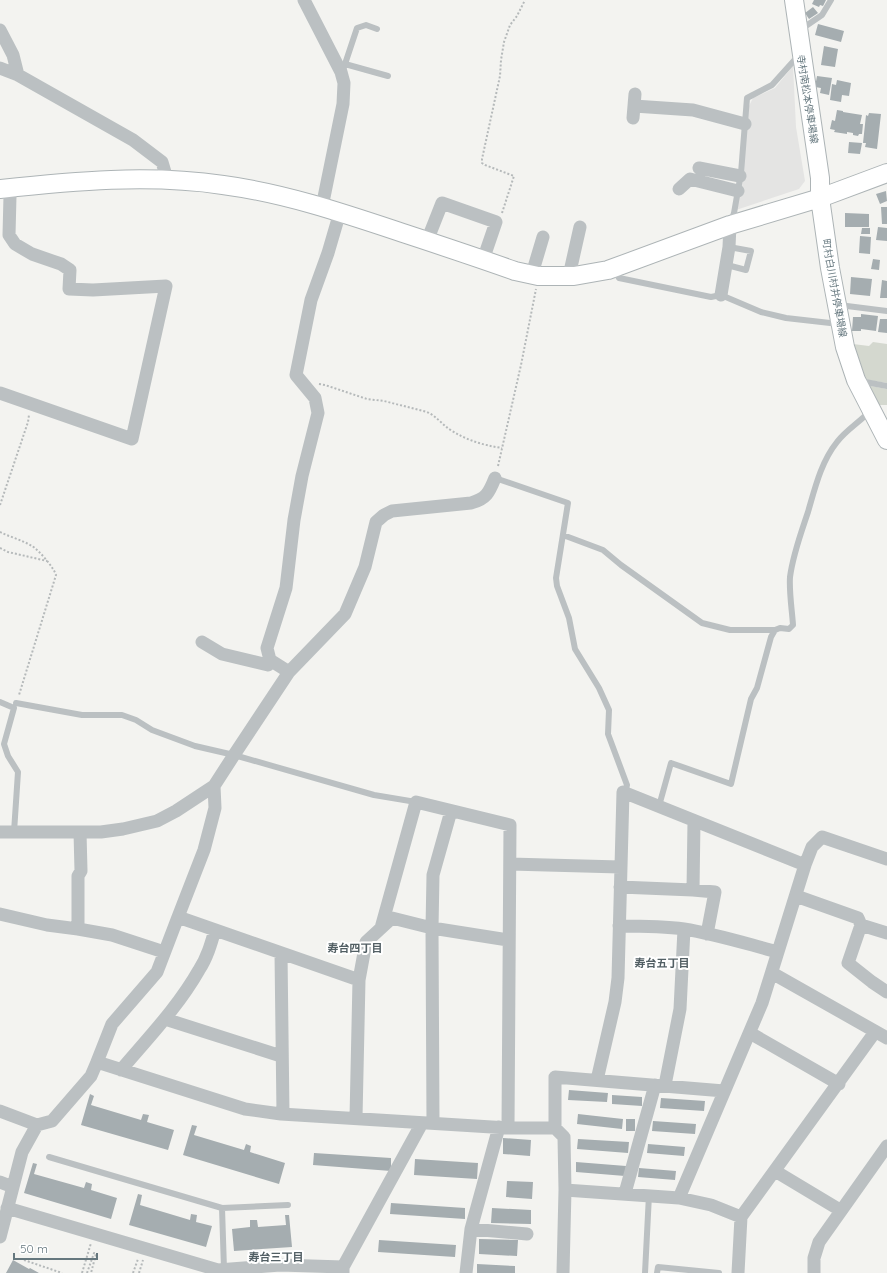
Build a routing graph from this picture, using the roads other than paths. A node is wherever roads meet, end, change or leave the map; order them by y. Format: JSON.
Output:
{"nodes":[{"id":1,"x":304,"y":0,"type":"edge"},
{"id":2,"x":794,"y":0,"type":"edge"},
{"id":3,"x":831,"y":0,"type":"edge"},
{"id":4,"x":377,"y":29,"type":"dead end"},
{"id":5,"x":0,"y":30,"type":"edge"},
{"id":6,"x":798,"y":32,"type":"junction"},
{"id":7,"x":801,"y":53,"type":"junction"},
{"id":8,"x":0,"y":68,"type":"edge"},
{"id":9,"x":343,"y":69,"type":"junction"},
{"id":10,"x":18,"y":75,"type":"junction"},
{"id":11,"x":388,"y":76,"type":"dead end"},
{"id":12,"x":634,"y":106,"type":"dead end"},
{"id":13,"x":745,"y":124,"type":"junction"},
{"id":14,"x":699,"y":168,"type":"dead end"},
{"id":15,"x":887,"y":173,"type":"edge"},
{"id":16,"x":740,"y":176,"type":"junction"},
{"id":17,"x":165,"y":180,"type":"junction"},
{"id":18,"x":4,"y":189,"type":"edge"},
{"id":19,"x":679,"y":189,"type":"dead end"},
{"id":20,"x":738,"y":191,"type":"junction"},
{"id":21,"x":820,"y":198,"type":"junction"},
{"id":22,"x":322,"y":207,"type":"junction"},
{"id":23,"x":340,"y":212,"type":"junction"},
{"id":24,"x":730,"y":225,"type":"junction"},
{"id":25,"x":580,"y":227,"type":"dead end"},
{"id":26,"x":543,"y":237,"type":"dead end"},
{"id":27,"x":427,"y":241,"type":"junction"},
{"id":28,"x":730,"y":247,"type":"junction"},
{"id":29,"x":483,"y":260,"type":"junction"},
{"id":30,"x":727,"y":266,"type":"junction"},
{"id":31,"x":613,"y":268,"type":"junction"},
{"id":32,"x":535,"y":275,"type":"junction"},
{"id":33,"x":569,"y":276,"type":"junction"},
{"id":34,"x":721,"y":295,"type":"junction"},
{"id":35,"x":837,"y":305,"type":"junction"},
{"id":36,"x":887,"y":311,"type":"edge"},
{"id":37,"x":841,"y":324,"type":"junction"},
{"id":38,"x":856,"y":380,"type":"junction"},
{"id":39,"x":887,"y":386,"type":"edge"},
{"id":40,"x":0,"y":393,"type":"edge"},
{"id":41,"x":871,"y":410,"type":"junction"},
{"id":42,"x":887,"y":440,"type":"edge"},
{"id":43,"x":495,"y":478,"type":"joint"},
{"id":44,"x":563,"y":535,"type":"junction"},
{"id":45,"x":775,"y":630,"type":"junction"},
{"id":46,"x":202,"y":642,"type":"dead end"},
{"id":47,"x":270,"y":660,"type":"junction"},
{"id":48,"x":289,"y":672,"type":"junction"},
{"id":49,"x":0,"y":702,"type":"edge"},
{"id":50,"x":16,"y":703,"type":"road end"},
{"id":51,"x":234,"y":755,"type":"junction"},
{"id":52,"x":214,"y":786,"type":"junction"},
{"id":53,"x":625,"y":793,"type":"junction"},
{"id":54,"x":416,"y":802,"type":"junction"},
{"id":55,"x":659,"y":807,"type":"junction"},
{"id":56,"x":450,"y":811,"type":"junction"},
{"id":57,"x":694,"y":821,"type":"junction"},
{"id":58,"x":0,"y":832,"type":"edge"},
{"id":59,"x":14,"y":832,"type":"junction"},
{"id":60,"x":80,"y":832,"type":"junction"},
{"id":61,"x":887,"y":859,"type":"edge"},
{"id":62,"x":510,"y":864,"type":"junction"},
{"id":63,"x":805,"y":866,"type":"junction"},
{"id":64,"x":620,"y":867,"type":"junction"},
{"id":65,"x":620,"y":887,"type":"junction"},
{"id":66,"x":693,"y":890,"type":"junction"},
{"id":67,"x":796,"y":896,"type":"junction"},
{"id":68,"x":0,"y":914,"type":"edge"},
{"id":69,"x":178,"y":917,"type":"junction"},
{"id":70,"x":620,"y":926,"type":"junction"},
{"id":71,"x":861,"y":926,"type":"junction"},
{"id":72,"x":381,"y":928,"type":"junction"},
{"id":73,"x":432,"y":928,"type":"junction"},
{"id":74,"x":78,"y":929,"type":"junction"},
{"id":75,"x":684,"y":929,"type":"junction"},
{"id":76,"x":215,"y":930,"type":"junction"},
{"id":77,"x":887,"y":933,"type":"edge"},
{"id":78,"x":707,"y":934,"type":"junction"},
{"id":79,"x":508,"y":940,"type":"junction"},
{"id":80,"x":164,"y":952,"type":"junction"},
{"id":81,"x":778,"y":952,"type":"junction"},
{"id":82,"x":280,"y":953,"type":"junction"},
{"id":83,"x":772,"y":973,"type":"junction"},
{"id":84,"x":359,"y":980,"type":"junction"},
{"id":85,"x":887,"y":992,"type":"edge"},
{"id":86,"x":165,"y":1019,"type":"junction"},
{"id":87,"x":750,"y":1033,"type":"junction"},
{"id":88,"x":881,"y":1035,"type":"edge"},
{"id":89,"x":282,"y":1056,"type":"junction"},
{"id":90,"x":97,"y":1062,"type":"junction"},
{"id":91,"x":121,"y":1070,"type":"junction"},
{"id":92,"x":597,"y":1080,"type":"junction"},
{"id":93,"x":838,"y":1084,"type":"junction"},
{"id":94,"x":660,"y":1085,"type":"junction"},
{"id":95,"x":724,"y":1091,"type":"junction"},
{"id":96,"x":0,"y":1111,"type":"edge"},
{"id":97,"x":283,"y":1114,"type":"junction"},
{"id":98,"x":356,"y":1118,"type":"junction"},
{"id":99,"x":427,"y":1123,"type":"junction"},
{"id":100,"x":37,"y":1125,"type":"junction"},
{"id":101,"x":503,"y":1128,"type":"junction"},
{"id":102,"x":555,"y":1128,"type":"junction"},
{"id":103,"x":887,"y":1146,"type":"edge"},
{"id":104,"x":50,"y":1157,"type":"dead end"},
{"id":105,"x":775,"y":1172,"type":"junction"},
{"id":106,"x":0,"y":1182,"type":"edge"},
{"id":107,"x":13,"y":1187,"type":"junction"},
{"id":108,"x":565,"y":1190,"type":"junction"},
{"id":109,"x":625,"y":1193,"type":"junction"},
{"id":110,"x":649,"y":1195,"type":"junction"},
{"id":111,"x":679,"y":1198,"type":"junction"},
{"id":112,"x":288,"y":1205,"type":"dead end"},
{"id":113,"x":7,"y":1208,"type":"junction"},
{"id":114,"x":222,"y":1208,"type":"junction"},
{"id":115,"x":840,"y":1210,"type":"junction"},
{"id":116,"x":741,"y":1217,"type":"junction"},
{"id":117,"x":471,"y":1230,"type":"junction"},
{"id":118,"x":527,"y":1234,"type":"dead end"},
{"id":119,"x":0,"y":1237,"type":"edge"},
{"id":120,"x":224,"y":1269,"type":"junction"},
{"id":121,"x":343,"y":1270,"type":"edge"},
{"id":122,"x":466,"y":1273,"type":"edge"},
{"id":123,"x":563,"y":1273,"type":"edge"},
{"id":124,"x":645,"y":1273,"type":"edge"},
{"id":125,"x":657,"y":1273,"type":"edge"},
{"id":126,"x":719,"y":1273,"type":"edge"},
{"id":127,"x":738,"y":1273,"type":"edge"},
{"id":128,"x":814,"y":1273,"type":"edge"}],
"edges":[{"from":1,"to":9,"type":"street"},
{"from":2,"to":6,"type":"street","name":"寺村南松本停車場線"},
{"from":3,"to":6,"type":"lane"},
{"from":4,"to":9,"type":"lane"},
{"from":5,"to":10,"type":"street"},
{"from":6,"to":7,"type":"street","name":"寺村南松本停車場線"},
{"from":7,"to":13,"type":"lane"},
{"from":7,"to":21,"type":"street","name":"寺村南松本停車場線"},
{"from":8,"to":10,"type":"street"},
{"from":9,"to":11,"type":"lane"},
{"from":9,"to":22,"type":"street"},
{"from":10,"to":17,"type":"street"},
{"from":12,"to":13,"type":"street"},
{"from":13,"to":16,"type":"lane"},
{"from":14,"to":16,"type":"street"},
{"from":15,"to":21,"type":"street"},
{"from":16,"to":20,"type":"lane"},
{"from":17,"to":18,"type":"street"},
{"from":17,"to":22,"type":"street"},
{"from":18,"to":40,"type":"street"},
{"from":19,"to":20,"type":"street"},
{"from":20,"to":24,"type":"lane"},
{"from":21,"to":24,"type":"street"},
{"from":21,"to":35,"type":"street","name":"町村白川村井停車場線"},
{"from":22,"to":23,"type":"street"},
{"from":23,"to":27,"type":"street"},
{"from":23,"to":47,"type":"street"},
{"from":24,"to":28,"type":"street"},
{"from":24,"to":31,"type":"street"},
{"from":25,"to":33,"type":"street"},
{"from":26,"to":32,"type":"street"},
{"from":27,"to":29,"type":"street"},
{"from":27,"to":29,"type":"street"},
{"from":28,"to":30,"type":"street"},
{"from":28,"to":30,"type":"lane"},
{"from":29,"to":32,"type":"street"},
{"from":30,"to":34,"type":"street"},
{"from":31,"to":33,"type":"street"},
{"from":31,"to":34,"type":"lane"},
{"from":32,"to":33,"type":"street"},
{"from":34,"to":37,"type":"lane"},
{"from":35,"to":36,"type":"lane"},
{"from":35,"to":37,"type":"street","name":"町村白川村井停車場線"},
{"from":37,"to":38,"type":"street","name":"町村白川村井停車場線"},
{"from":38,"to":39,"type":"lane"},
{"from":38,"to":41,"type":"street","name":"町村白川村井停車場線"},
{"from":41,"to":42,"type":"street","name":"町村白川村井停車場線"},
{"from":41,"to":45,"type":"lane"},
{"from":43,"to":44,"type":"lane"},
{"from":43,"to":48,"type":"street"},
{"from":44,"to":45,"type":"lane"},
{"from":44,"to":53,"type":"lane"},
{"from":45,"to":55,"type":"lane"},
{"from":46,"to":47,"type":"street"},
{"from":47,"to":48,"type":"street"},
{"from":48,"to":51,"type":"street"},
{"from":49,"to":59,"type":"lane"},
{"from":50,"to":51,"type":"lane"},
{"from":51,"to":52,"type":"street"},
{"from":51,"to":54,"type":"lane"},
{"from":52,"to":60,"type":"street"},
{"from":52,"to":69,"type":"street"},
{"from":53,"to":55,"type":"street"},
{"from":53,"to":64,"type":"street"},
{"from":54,"to":56,"type":"street"},
{"from":54,"to":72,"type":"street"},
{"from":55,"to":57,"type":"street"},
{"from":56,"to":62,"type":"street"},
{"from":56,"to":73,"type":"street"},
{"from":57,"to":63,"type":"street"},
{"from":57,"to":66,"type":"street"},
{"from":58,"to":59,"type":"street"},
{"from":59,"to":60,"type":"street"},
{"from":60,"to":74,"type":"street"},
{"from":61,"to":63,"type":"street"},
{"from":62,"to":64,"type":"street"},
{"from":62,"to":79,"type":"street"},
{"from":63,"to":67,"type":"street"},
{"from":64,"to":65,"type":"street"},
{"from":65,"to":66,"type":"street"},
{"from":65,"to":70,"type":"street"},
{"from":66,"to":78,"type":"street"},
{"from":67,"to":71,"type":"street"},
{"from":67,"to":81,"type":"street"},
{"from":68,"to":74,"type":"street"},
{"from":69,"to":76,"type":"street"},
{"from":69,"to":80,"type":"street"},
{"from":70,"to":75,"type":"street"},
{"from":70,"to":92,"type":"street"},
{"from":71,"to":77,"type":"street"},
{"from":71,"to":85,"type":"street"},
{"from":72,"to":73,"type":"street"},
{"from":72,"to":84,"type":"street"},
{"from":73,"to":79,"type":"street"},
{"from":73,"to":99,"type":"street"},
{"from":74,"to":80,"type":"street"},
{"from":75,"to":78,"type":"street"},
{"from":75,"to":94,"type":"street"},
{"from":76,"to":82,"type":"street"},
{"from":76,"to":86,"type":"street"},
{"from":78,"to":81,"type":"street"},
{"from":79,"to":101,"type":"street"},
{"from":80,"to":90,"type":"street"},
{"from":81,"to":83,"type":"street"},
{"from":82,"to":84,"type":"street"},
{"from":82,"to":89,"type":"street"},
{"from":83,"to":87,"type":"street"},
{"from":83,"to":88,"type":"street"},
{"from":84,"to":98,"type":"street"},
{"from":86,"to":89,"type":"street"},
{"from":86,"to":91,"type":"street"},
{"from":87,"to":93,"type":"street"},
{"from":87,"to":95,"type":"street"},
{"from":88,"to":93,"type":"street"},
{"from":89,"to":97,"type":"street"},
{"from":90,"to":91,"type":"street"},
{"from":90,"to":100,"type":"street"},
{"from":91,"to":97,"type":"street"},
{"from":92,"to":94,"type":"street"},
{"from":92,"to":102,"type":"street"},
{"from":93,"to":105,"type":"street"},
{"from":94,"to":95,"type":"street"},
{"from":94,"to":109,"type":"street"},
{"from":95,"to":111,"type":"street"},
{"from":96,"to":100,"type":"street"},
{"from":97,"to":98,"type":"street"},
{"from":98,"to":99,"type":"street"},
{"from":99,"to":101,"type":"street"},
{"from":99,"to":121,"type":"street"},
{"from":100,"to":107,"type":"street"},
{"from":101,"to":102,"type":"street"},
{"from":101,"to":117,"type":"street"},
{"from":102,"to":108,"type":"street"},
{"from":103,"to":115,"type":"street"},
{"from":104,"to":114,"type":"lane"},
{"from":105,"to":115,"type":"street"},
{"from":105,"to":116,"type":"street"},
{"from":106,"to":107,"type":"street"},
{"from":107,"to":113,"type":"street"},
{"from":108,"to":109,"type":"street"},
{"from":108,"to":123,"type":"street"},
{"from":109,"to":110,"type":"street"},
{"from":110,"to":111,"type":"street"},
{"from":110,"to":124,"type":"lane"},
{"from":111,"to":116,"type":"street"},
{"from":112,"to":114,"type":"lane"},
{"from":113,"to":119,"type":"street"},
{"from":113,"to":120,"type":"street"},
{"from":114,"to":120,"type":"lane"},
{"from":115,"to":128,"type":"street"},
{"from":116,"to":127,"type":"street"},
{"from":117,"to":118,"type":"street"},
{"from":117,"to":122,"type":"street"},
{"from":120,"to":121,"type":"street"},
{"from":125,"to":126,"type":"lane"}]}
